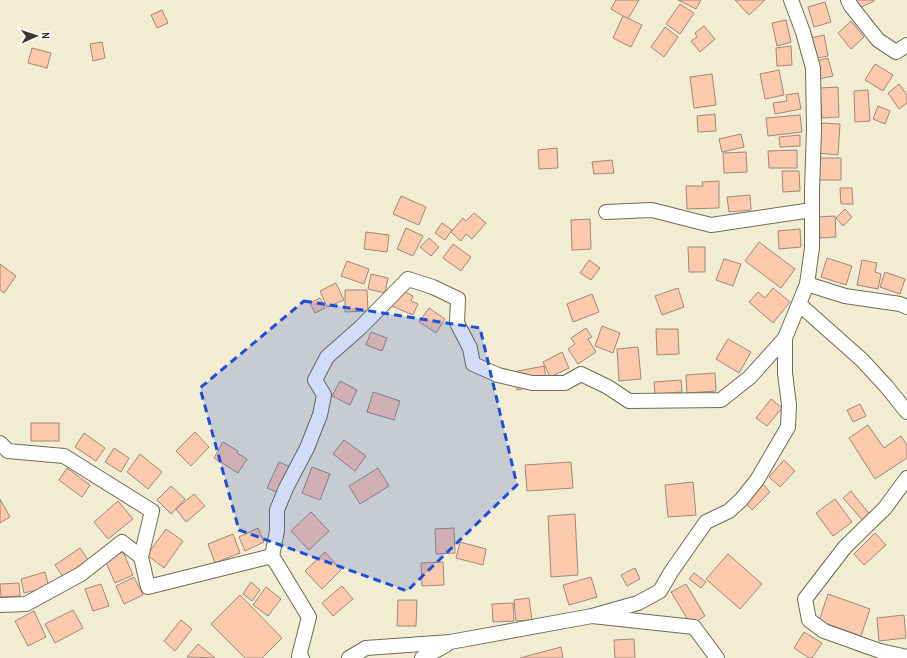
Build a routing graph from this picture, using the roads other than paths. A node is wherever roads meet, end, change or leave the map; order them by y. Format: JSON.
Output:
{"nodes":[{"id":1,"x":791,"y":0,"type":"edge"},
{"id":2,"x":848,"y":0,"type":"edge"},
{"id":3,"x":907,"y":45,"type":"edge"},
{"id":4,"x":812,"y":210,"type":"junction"},
{"id":5,"x":606,"y":212,"type":"dead end"},
{"id":6,"x":807,"y":284,"type":"junction"},
{"id":7,"x":799,"y":304,"type":"junction"},
{"id":8,"x":907,"y":307,"type":"edge"},
{"id":9,"x":785,"y":338,"type":"junction"},
{"id":10,"x":907,"y":412,"type":"edge"},
{"id":11,"x":0,"y":443,"type":"edge"},
{"id":12,"x":907,"y":478,"type":"edge"},
{"id":13,"x":272,"y":556,"type":"junction"},
{"id":14,"x":141,"y":557,"type":"junction"},
{"id":15,"x":0,"y":605,"type":"edge"},
{"id":16,"x":592,"y":616,"type":"junction"},
{"id":17,"x":450,"y":642,"type":"junction"},
{"id":18,"x":907,"y":657,"type":"edge"},
{"id":19,"x":302,"y":658,"type":"edge"},
{"id":20,"x":349,"y":658,"type":"edge"},
{"id":21,"x":422,"y":658,"type":"edge"},
{"id":22,"x":717,"y":658,"type":"edge"}],
"edges":[{"from":1,"to":4,"type":"street"},
{"from":2,"to":3,"type":"street"},
{"from":4,"to":5,"type":"street"},
{"from":4,"to":6,"type":"street"},
{"from":6,"to":7,"type":"street"},
{"from":6,"to":8,"type":"street"},
{"from":7,"to":9,"type":"street"},
{"from":7,"to":10,"type":"street"},
{"from":9,"to":13,"type":"street"},
{"from":9,"to":16,"type":"street"},
{"from":11,"to":14,"type":"street"},
{"from":12,"to":18,"type":"street"},
{"from":13,"to":14,"type":"street"},
{"from":13,"to":19,"type":"street"},
{"from":14,"to":15,"type":"street"},
{"from":16,"to":17,"type":"street"},
{"from":16,"to":22,"type":"street"},
{"from":17,"to":20,"type":"street"},
{"from":17,"to":21,"type":"street"}]}
